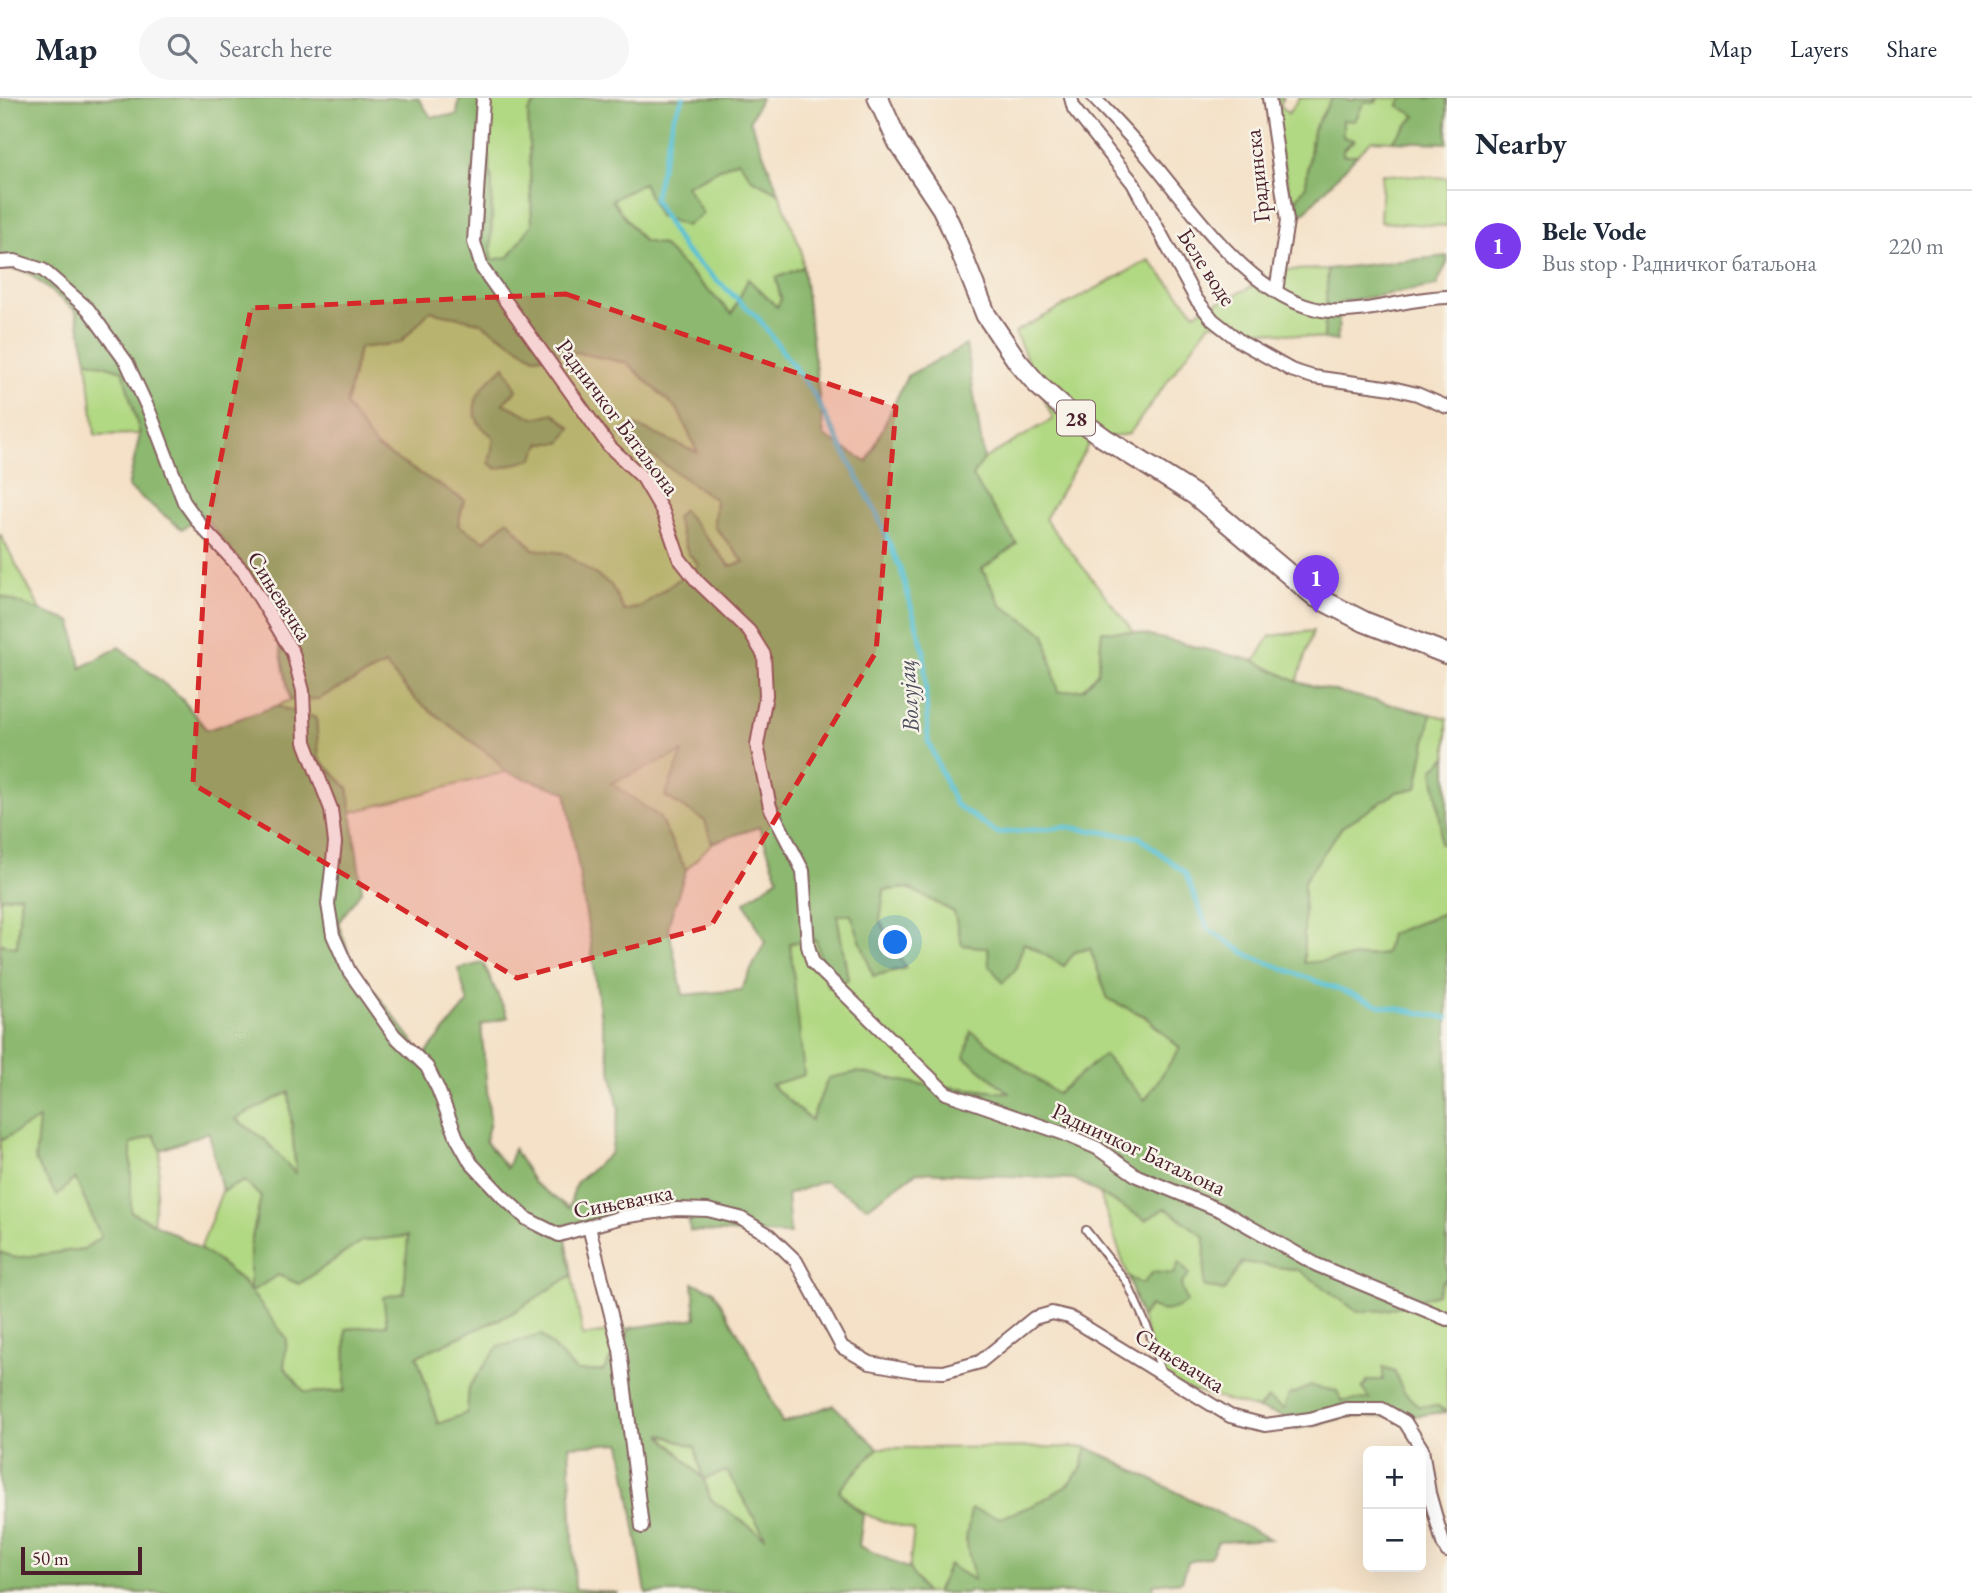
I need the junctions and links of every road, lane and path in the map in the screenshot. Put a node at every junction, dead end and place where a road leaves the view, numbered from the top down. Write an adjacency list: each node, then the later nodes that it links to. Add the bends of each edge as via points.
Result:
1 (483, 98): 13 (street, Радничког Батаљона, via 474,242 482,268 610,446 643,478 663,512 680,558 749,631 764,656 766,695 757,745 770,807 803,871 813,963 946,1094 1097,1148 1137,1176 1222,1211 1317,1265)
2 (878, 98): 10 (main road, 28, via 898,142 951,227 986,315 1038,385 1094,432 1195,495 1316,597 1365,622)
3 (1071, 98): 9 (street, Беле воде, via 1074,109 1133,183 1191,290 1213,320 1291,370 1418,394)
4 (1094, 98): 7 (street, Беле воде, via 1216,240)
5 (1269, 98): 7 (street, Градинска, via 1287,221)
6 (0, 262): 11 (street, Сињевачка, via 15,261 43,270 88,309 127,363 184,502 244,572 293,653 303,691 305,742 331,809 335,842 328,904 333,935 349,971 394,1035 426,1068 471,1163 527,1219 559,1235)
7 (1276, 291): 8 (street, Беле воде, via 1308,307 1330,311)
8 (1447, 297)
9 (1447, 407)
10 (1447, 653)
11 (589, 1227): 14 (street, Сињевачка, via 676,1209 708,1210 740,1219 769,1235 796,1261 842,1347 870,1363 944,1372 980,1362 1034,1318 1052,1313 1069,1317); 15 (street, via 620,1350)
12 (1086, 1230): 14 (lane, via 1127,1282 1149,1331)
13 (1447, 1320)
14 (1161, 1374): 16 (street, Сињевачка, via 1230,1416 1265,1425 1346,1409 1382,1409 1405,1422 1422,1449 1429,1493)
15 (642, 1527)
16 (1447, 1551)

